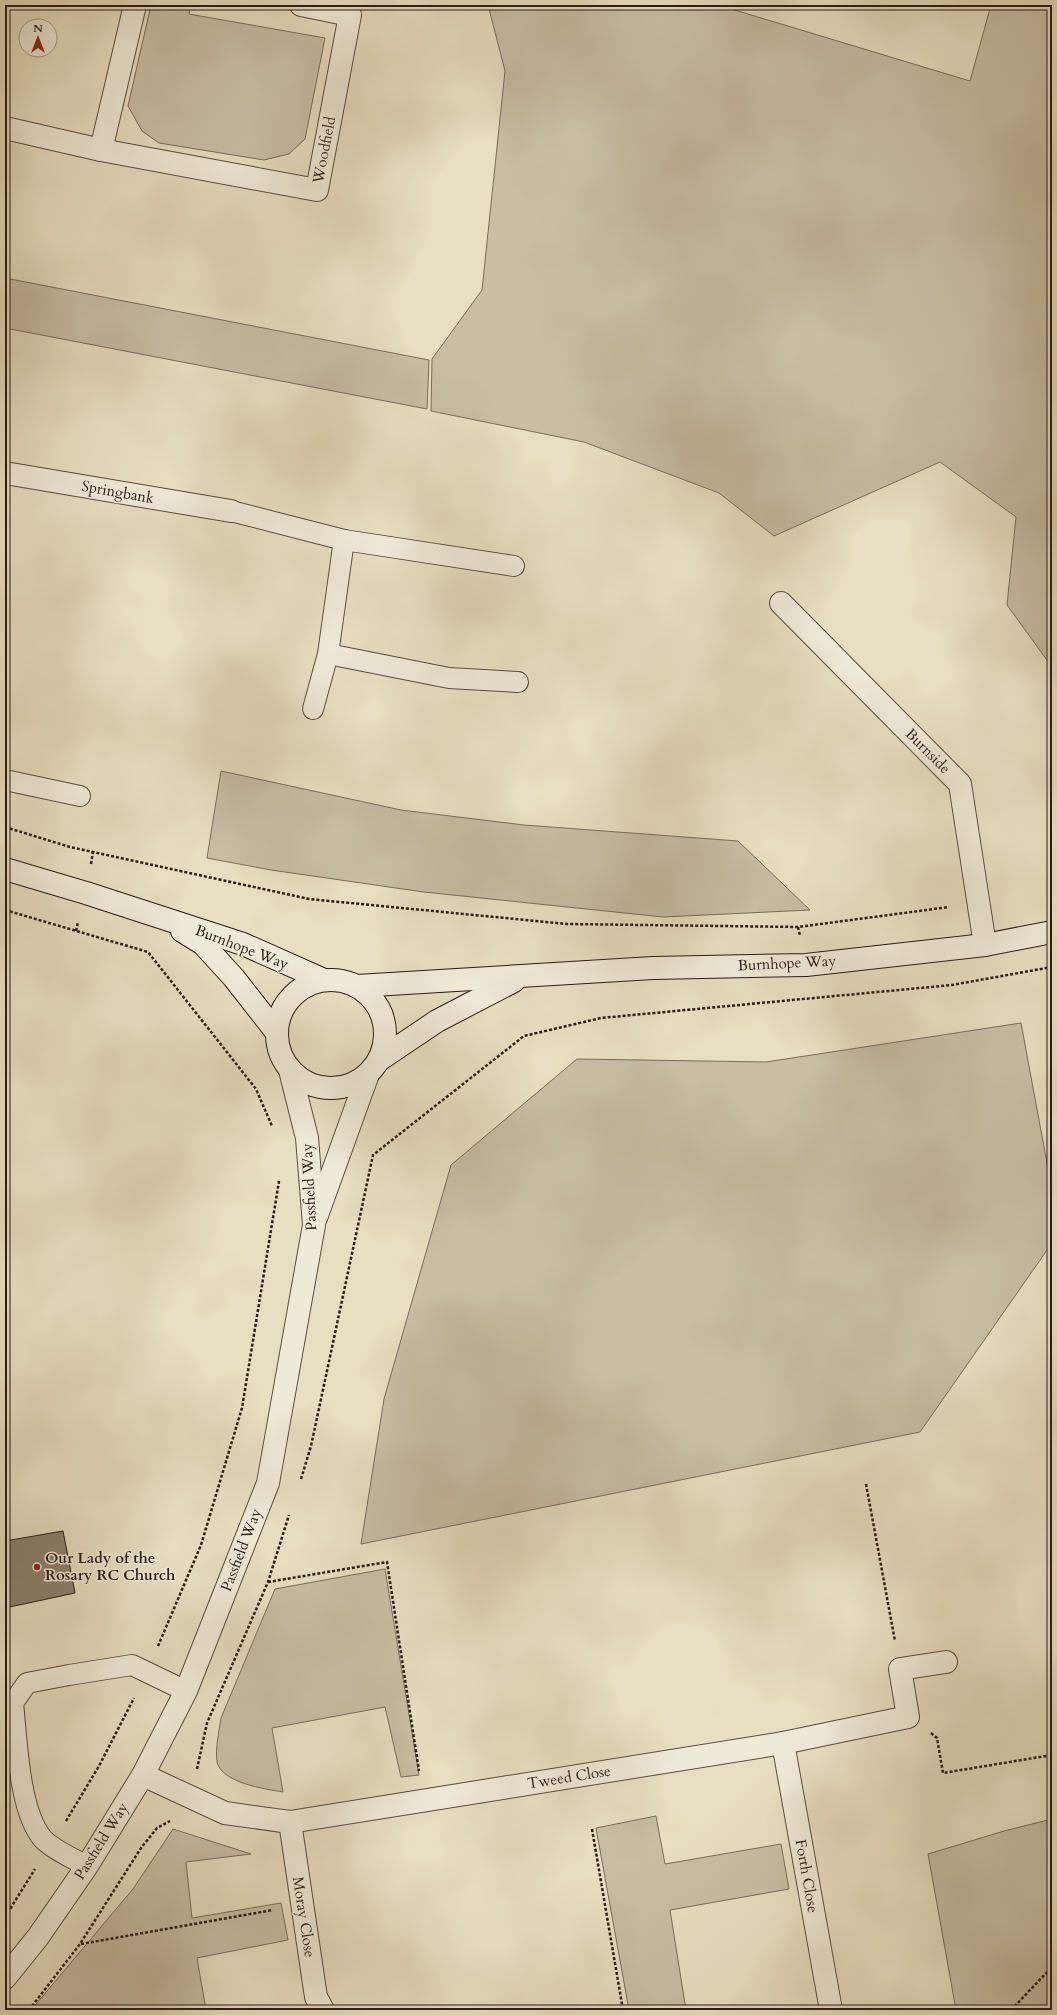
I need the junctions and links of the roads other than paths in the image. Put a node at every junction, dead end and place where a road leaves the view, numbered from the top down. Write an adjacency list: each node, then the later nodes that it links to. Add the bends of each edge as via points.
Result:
1 (135, 5): 4 (street)
2 (301, 5): 4 (street, Woodfield, via 350,15 317,190)
3 (5, 128): 4 (street, Woodfield)
4 (101, 150)
5 (5, 473): 6 (street, Springbank)
6 (232, 511): 7 (lane)
7 (344, 540): 8 (lane); 10 (lane)
8 (514, 566)
9 (781, 603): 18 (street, Burnside, via 960,784)
10 (328, 654): 11 (lane, via 449,678); 12 (lane)
11 (518, 682)
12 (313, 709)
13 (5, 780): 14 (lane)
14 (80, 796)
15 (5, 869): 16 (street, Burnhope Way)
16 (159, 917): 20 (street, Burnhope Way, via 243,944); 22 (street, Burnhope Way, via 203,944 234,978)
17 (1052, 932): 18 (street, Burnhope Way)
18 (985, 945): 19 (street, Burnhope Way, via 806,964 653,968)
19 (521, 977): 21 (street, Burnhope Way); 23 (street, Burnhope Way, via 437,1021)
20 (324, 980): 21 (street, via 341,981); 22 (street, via 302,988 285,1004)
21 (357, 986): 23 (street, via 371,997 380,1011 385,1027 385,1044)
22 (277, 1033): 24 (street, via 278,1050)
23 (374, 1067): 24 (street, via 354,1084 337,1088 320,1088 303,1081); 25 (street)
24 (290, 1070): 25 (street, Passfield Way, via 307,1138)
25 (314, 1225): 27 (street, Passfield Way, via 268,1483)
26 (946, 1662): 28 (street, Tweed Close, via 900,1669 908,1717)
27 (186, 1691): 29 (street, Passfield Way); 31 (lane, via 132,1665 27,1683 13,1704 26,1808 34,1828 44,1840)
28 (783, 1743): 30 (street, Tweed Close); 34 (street, Forth Close)
29 (143, 1774): 30 (street, Tweed Close, via 225,1813); 31 (street, Passfield Way)
30 (290, 1822): 33 (street, Moray Close, via 316,1997)
31 (87, 1866): 32 (street, Passfield Way, via 38,1937)
32 (5, 1978)
33 (323, 2010)
34 (831, 2010)

